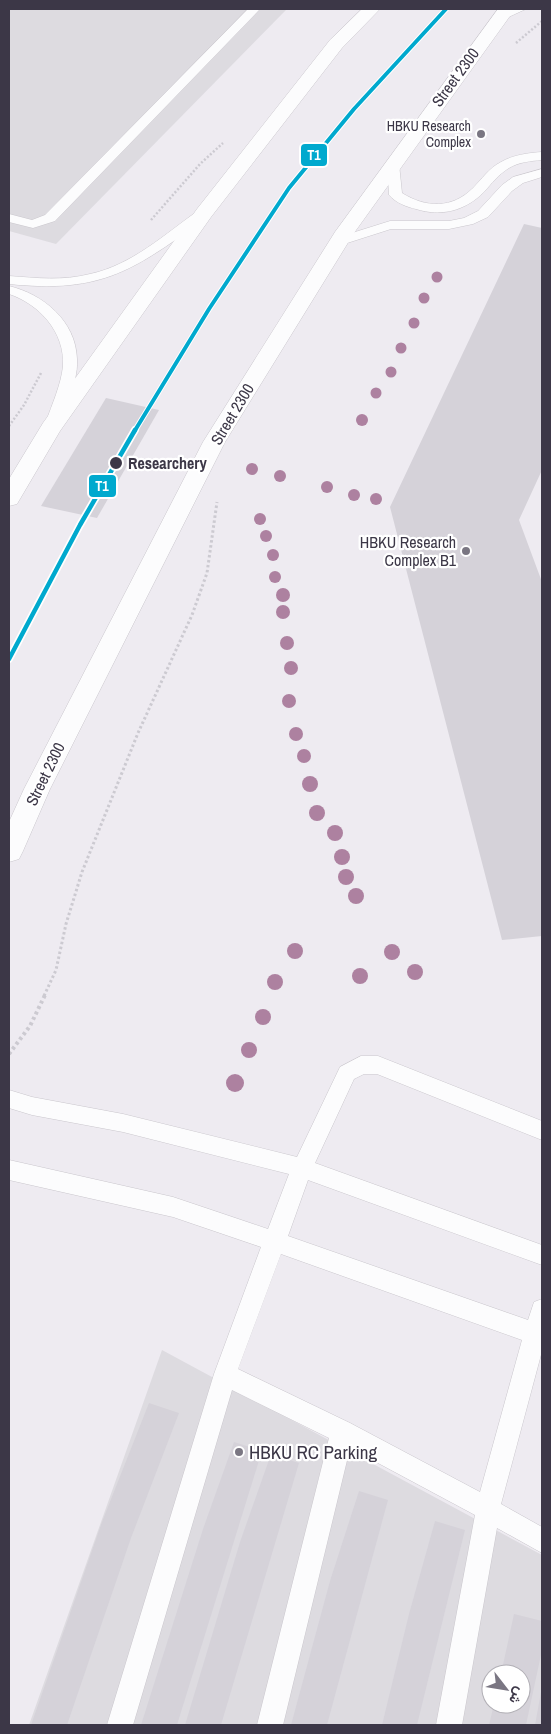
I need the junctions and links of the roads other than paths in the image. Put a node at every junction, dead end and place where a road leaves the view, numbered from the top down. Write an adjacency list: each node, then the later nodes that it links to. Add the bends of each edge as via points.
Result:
1 (254, 9): 9 (lane, via 50,218 33,224)
2 (372, 9): 8 (street, via 336,44)
3 (520, 9): 4 (lane)
4 (502, 14): 6 (street, Street 2300)
5 (542, 156): 6 (lane, via 506,164 471,198 454,207 437,209 405,202 396,195)
6 (392, 164): 10 (street, Street 2300)
7 (542, 173): 10 (lane, via 518,180 483,214 468,221 449,225 390,225)
8 (204, 213): 11 (lane, via 142,257 99,276 43,283); 13 (street)
9 (9, 218)
10 (340, 241): 15 (street, Street 2300, via 214,442 37,789)
11 (9, 280)
12 (9, 290): 13 (lane, via 37,301 66,341 70,358 68,376)
13 (52, 428): 14 (street)
14 (9, 498)
15 (9, 851)
16 (9, 1099): 18 (lane, via 132,1125)
17 (542, 1131): 18 (lane, via 378,1065 362,1065 347,1073)
18 (302, 1168): 20 (lane); 21 (lane)
19 (9, 1170): 20 (lane, via 173,1207)
20 (274, 1241): 23 (lane); 24 (lane)
21 (542, 1255)
22 (542, 1310): 23 (lane)
23 (539, 1336): 26 (lane)
24 (225, 1374): 25 (lane); 28 (lane)
25 (342, 1431): 26 (lane); 29 (lane)
26 (488, 1508): 27 (lane); 30 (lane)
27 (542, 1541)
28 (120, 1725)
29 (270, 1725)
30 (449, 1725)

